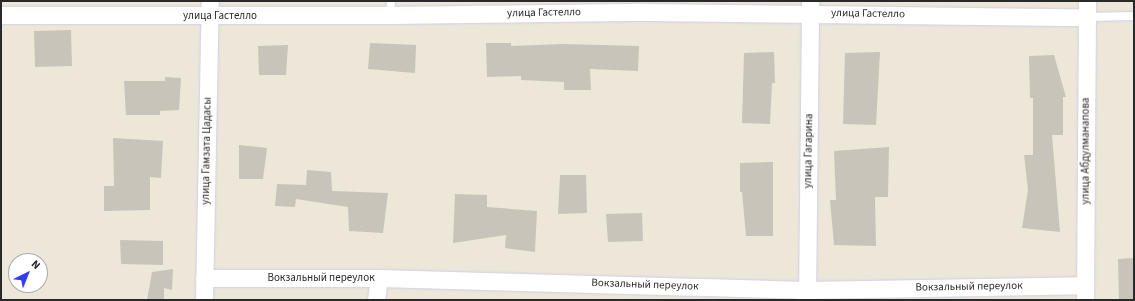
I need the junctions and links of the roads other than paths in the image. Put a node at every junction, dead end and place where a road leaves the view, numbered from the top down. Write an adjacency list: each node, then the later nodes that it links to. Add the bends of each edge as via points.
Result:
1 (648, 7): 2 (street, улица Гастелло); 4 (street, улица Гастелло)
2 (810, 7): 5 (street, улица Гастелло); 11 (street, улица Гагарина)
3 (210, 8): 4 (street, улица Гастелло); 6 (street, улица Гастелло); 8 (street, улица Гамзата Цадасы)
4 (391, 8)
5 (1087, 9): 7 (lane); 10 (street, улица Абдулманапова)
6 (1, 15)
7 (1134, 16)
8 (204, 278): 9 (street, Вокзальный переулок); 12 (street, улица Гамзата Цадасы)
9 (379, 278): 11 (street, Вокзальный переулок); 13 (street)
10 (1085, 292): 11 (street, Вокзальный переулок)
11 (807, 295)
12 (204, 300)
13 (376, 300)

